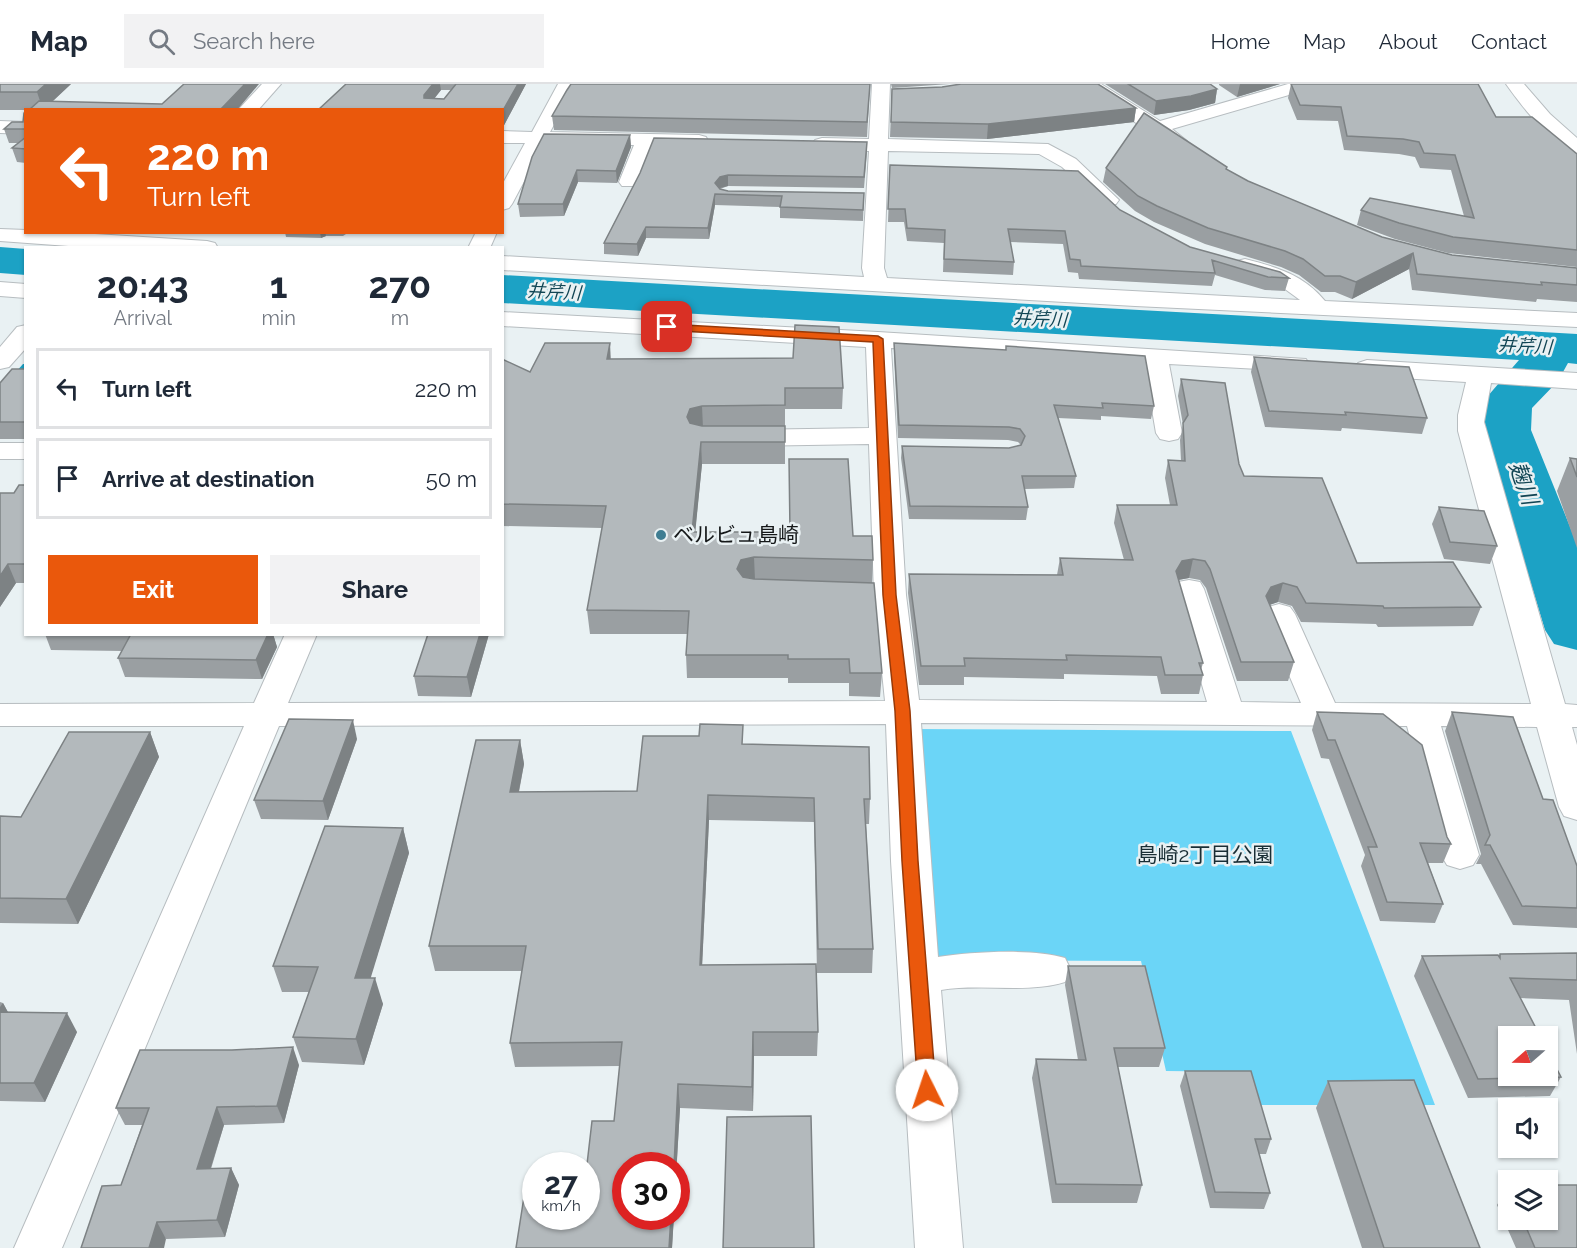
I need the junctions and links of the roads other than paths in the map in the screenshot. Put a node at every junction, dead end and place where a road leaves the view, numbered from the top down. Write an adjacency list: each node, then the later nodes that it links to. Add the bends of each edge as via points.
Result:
1 (272, 84): 10 (street)
2 (567, 84): 15 (street)
3 (1089, 84): 13 (street)
4 (1307, 84): 9 (street)
5 (1515, 84): 20 (street, via 1554,130)
6 (879, 87): 8 (street); 19 (street)
7 (1216, 94): 9 (street)
8 (902, 95)
9 (1236, 106): 13 (street)
10 (249, 108)
11 (0, 127): 12 (street)
12 (24, 128)
13 (1153, 132): 21 (street)
14 (504, 137): 15 (street)
15 (539, 138): 16 (street); 23 (street)
16 (645, 141): 17 (street); 22 (street)
17 (717, 142)
18 (798, 143): 19 (street)
19 (879, 145): 24 (street, via 1050,150); 30 (street, via 866,188)
20 (1577, 147)
21 (1196, 153)
22 (629, 182)
23 (504, 200)
24 (1126, 217)
25 (0, 235): 26 (street)
26 (116, 238): 27 (street)
27 (189, 246)
28 (1231, 262): 33 (street, via 1294,281)
29 (504, 263): 30 (street)
30 (877, 285): 33 (street)
31 (0, 289): 32 (street)
32 (24, 291)
33 (1318, 307): 35 (street)
34 (504, 319): 37 (street)
35 (1577, 320)
36 (24, 334): 39 (street)
37 (878, 339): 38 (street); 44 (street)
38 (1155, 356): 40 (street); 42 (street)
39 (0, 362)
40 (1479, 375): 41 (street); 56 (street, via 1469,415 1471,431)
41 (1565, 380)
42 (1169, 433)
43 (715, 438): 44 (street)
44 (890, 444): 50 (street, via 878,595)
45 (0, 451): 46 (street)
46 (24, 451)
47 (1189, 589): 51 (street)
48 (1279, 614): 53 (street)
49 (300, 636): 54 (street)
50 (903, 711): 51 (street); 54 (street); 60 (street)
51 (1227, 714): 53 (street)
52 (0, 715): 54 (street)
53 (1323, 715): 55 (street)
54 (267, 716): 61 (street)
55 (1421, 716): 56 (street); 58 (street)
56 (1567, 716): 57 (street)
57 (1577, 807)
58 (1460, 855)
59 (1050, 970): 60 (street, via 962,970)
60 (919, 977): 62 (street)
61 (38, 1248)
62 (939, 1248)

